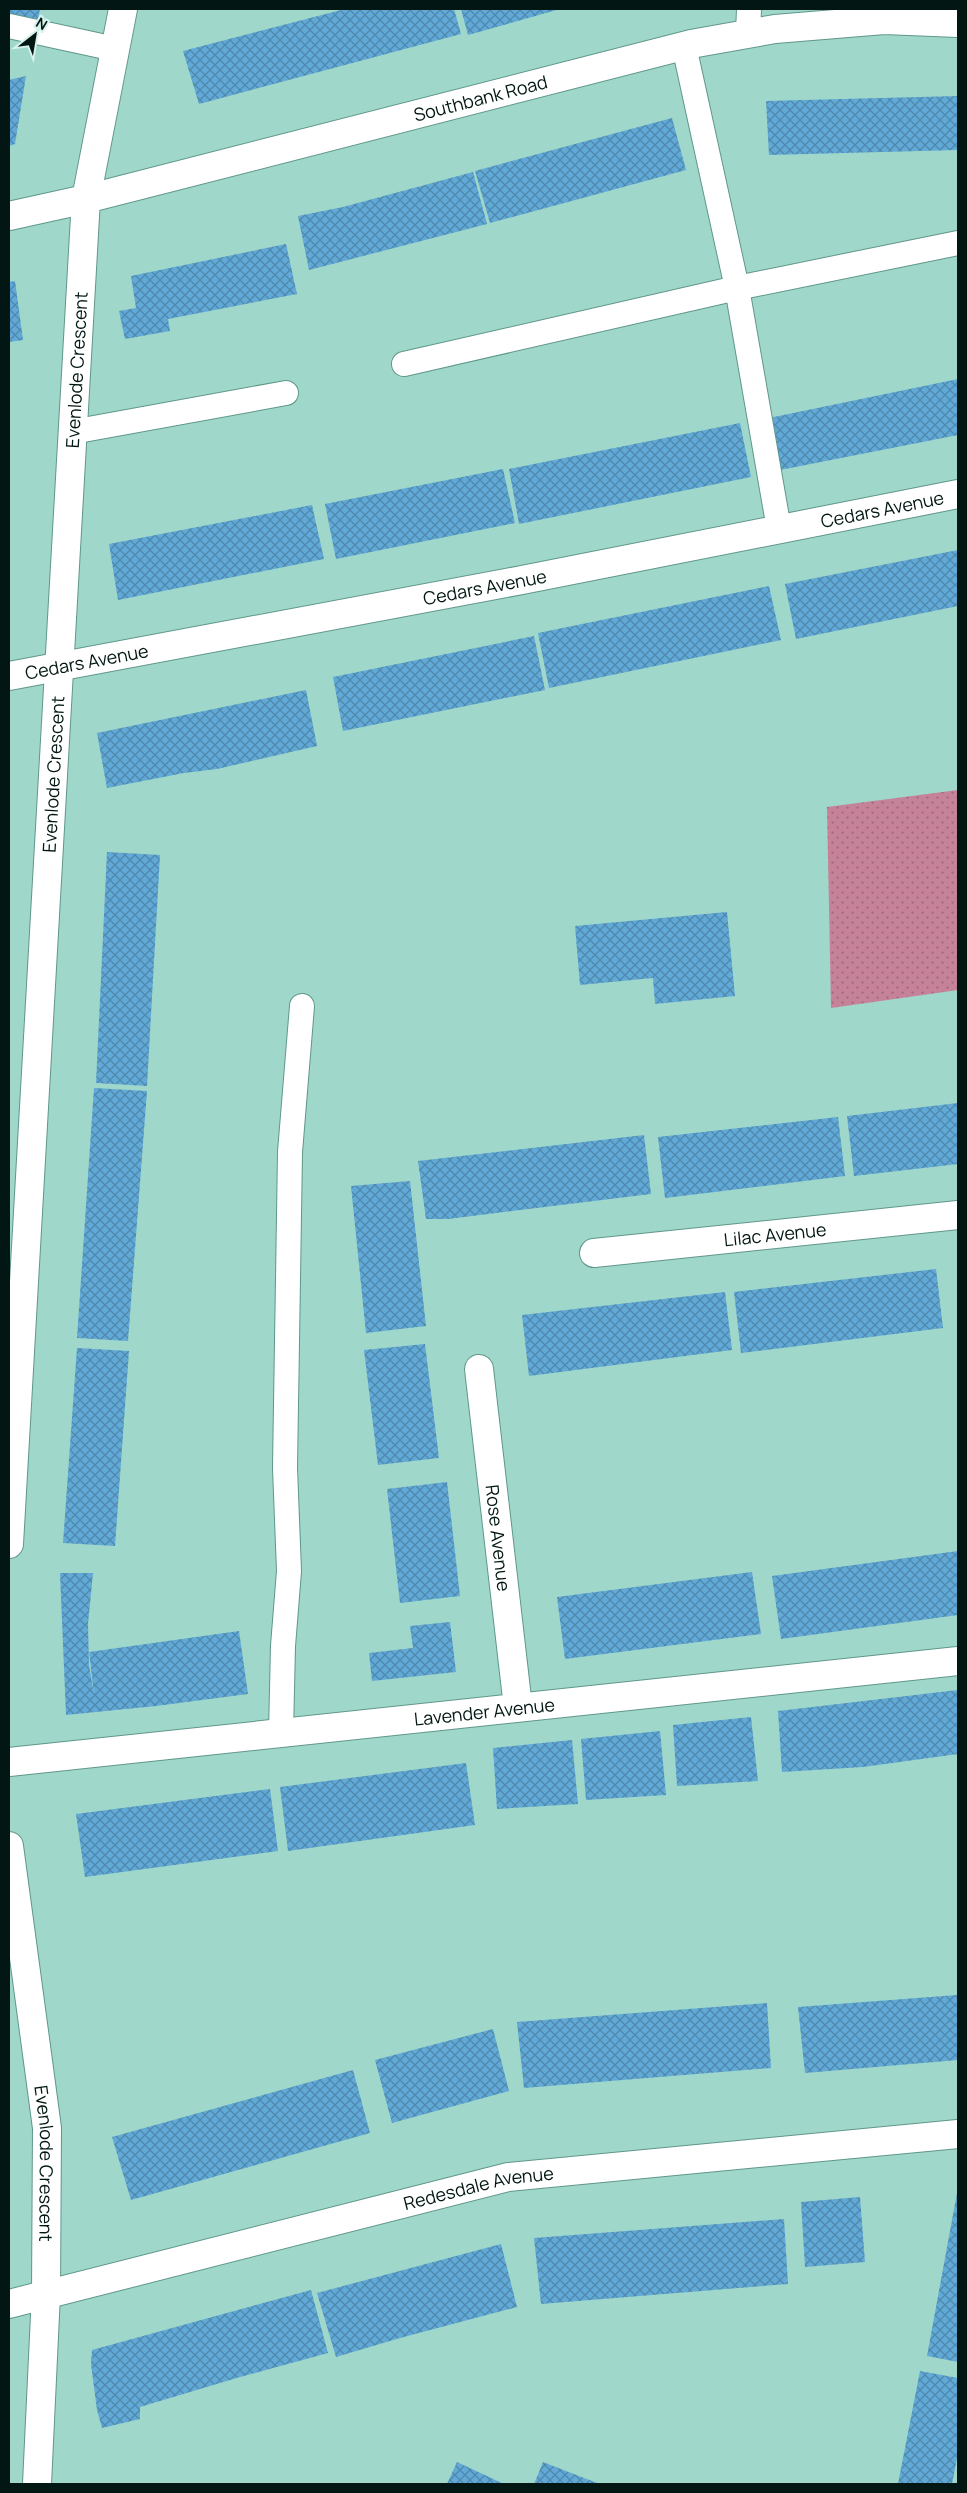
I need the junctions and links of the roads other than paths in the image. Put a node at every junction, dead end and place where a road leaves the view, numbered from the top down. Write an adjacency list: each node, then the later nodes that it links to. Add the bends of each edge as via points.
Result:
1 (123, 9): 6 (street, Evenlode Crescent)
2 (749, 21): 3 (street, Southbank Road, via 775,29 884,20); 5 (street, Southbank Road)
3 (958, 23)
4 (9, 26): 6 (lane)
5 (684, 46): 7 (street, Southbank Road); 10 (lane)
6 (115, 49): 7 (street, Evenlode Crescent)
7 (86, 199): 8 (street, Southbank Road); 13 (street, Evenlode Crescent)
8 (9, 216)
9 (958, 243): 10 (lane)
10 (737, 288): 11 (lane); 15 (lane)
11 (404, 364)
12 (286, 393): 13 (lane)
13 (72, 432): 16 (street, Evenlode Crescent)
14 (958, 494): 15 (street, Cedars Avenue)
15 (779, 529): 16 (street, Cedars Avenue)
16 (58, 666): 17 (street, Cedars Avenue); 22 (street, Evenlode Crescent)
17 (9, 676)
18 (302, 1006): 25 (lane, via 290,1152 285,1468 290,1570 283,1646)
19 (958, 1215): 20 (street, Lilac Avenue)
20 (594, 1253)
21 (479, 1369): 24 (street, Rose Avenue)
22 (9, 1544)
23 (958, 1660): 24 (street, Lavender Avenue)
24 (518, 1707): 25 (street, Lavender Avenue)
25 (281, 1732): 26 (street, Lavender Avenue)
26 (9, 1762)
27 (9, 1846): 29 (street, Evenlode Crescent, via 47,2128)
28 (958, 2134): 29 (street, Redesdale Avenue, via 508,2177)
29 (46, 2294): 30 (street, Redesdale Avenue); 31 (street, Evenlode Crescent)
30 (9, 2304)
31 (37, 2484)

